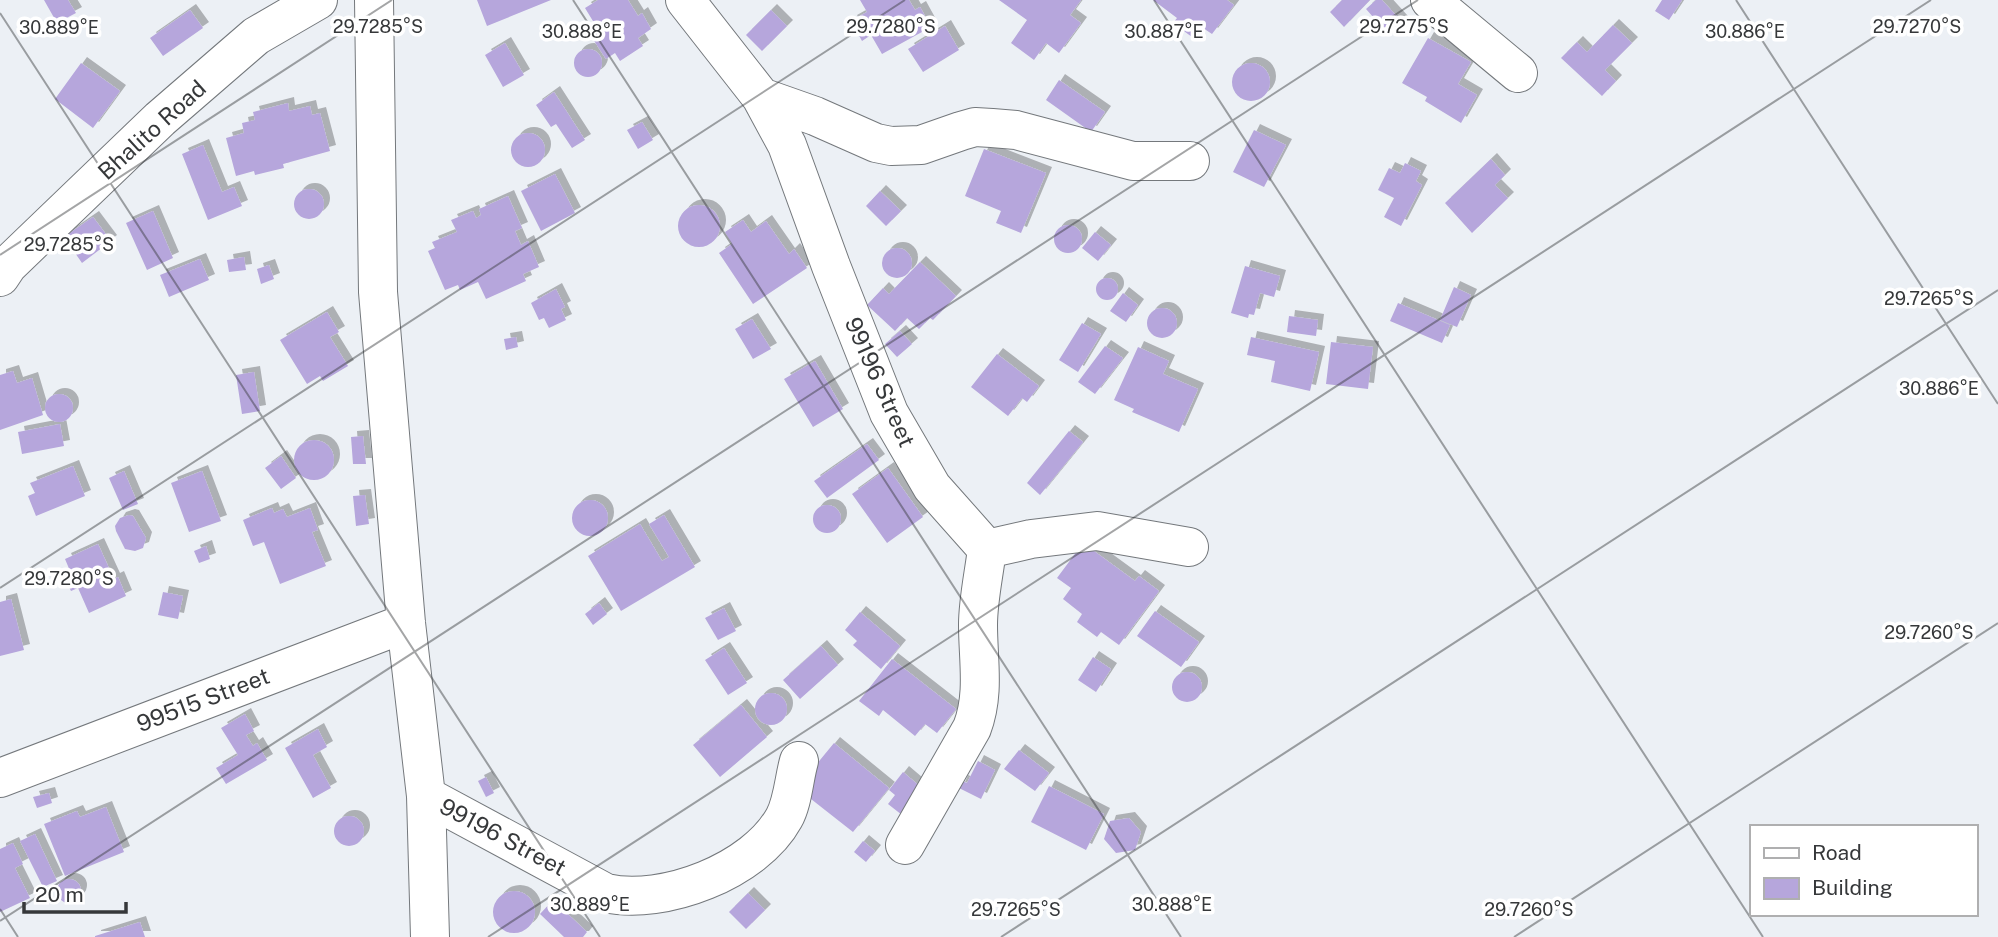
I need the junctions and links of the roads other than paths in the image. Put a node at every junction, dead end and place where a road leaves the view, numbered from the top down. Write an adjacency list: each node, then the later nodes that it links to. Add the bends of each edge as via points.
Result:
1 (318, 0): 8 (street, Bhalito Road, via 256,36 160,119)
2 (374, 0): 11 (street, via 377,292)
3 (685, 0): 6 (street, 99196 Street)
4 (1430, 0): 5 (street)
5 (1518, 73)
6 (761, 97): 7 (street, via 891,146 921,145 961,131 992,128 1016,130 1133,161); 10 (street, 99196 Street, via 787,145 889,413 932,487)
7 (1190, 161)
8 (0, 276)
9 (1189, 547): 10 (street, via 1097,531)
10 (987, 549): 15 (street, via 978,622 977,715)
11 (406, 623): 13 (street, 99515 Street); 14 (street)
12 (799, 761): 14 (street, 99196 Street, via 785,816 769,840 729,869 655,896 606,893)
13 (0, 778)
14 (426, 796): 16 (street)
15 (905, 845)
16 (430, 937)

